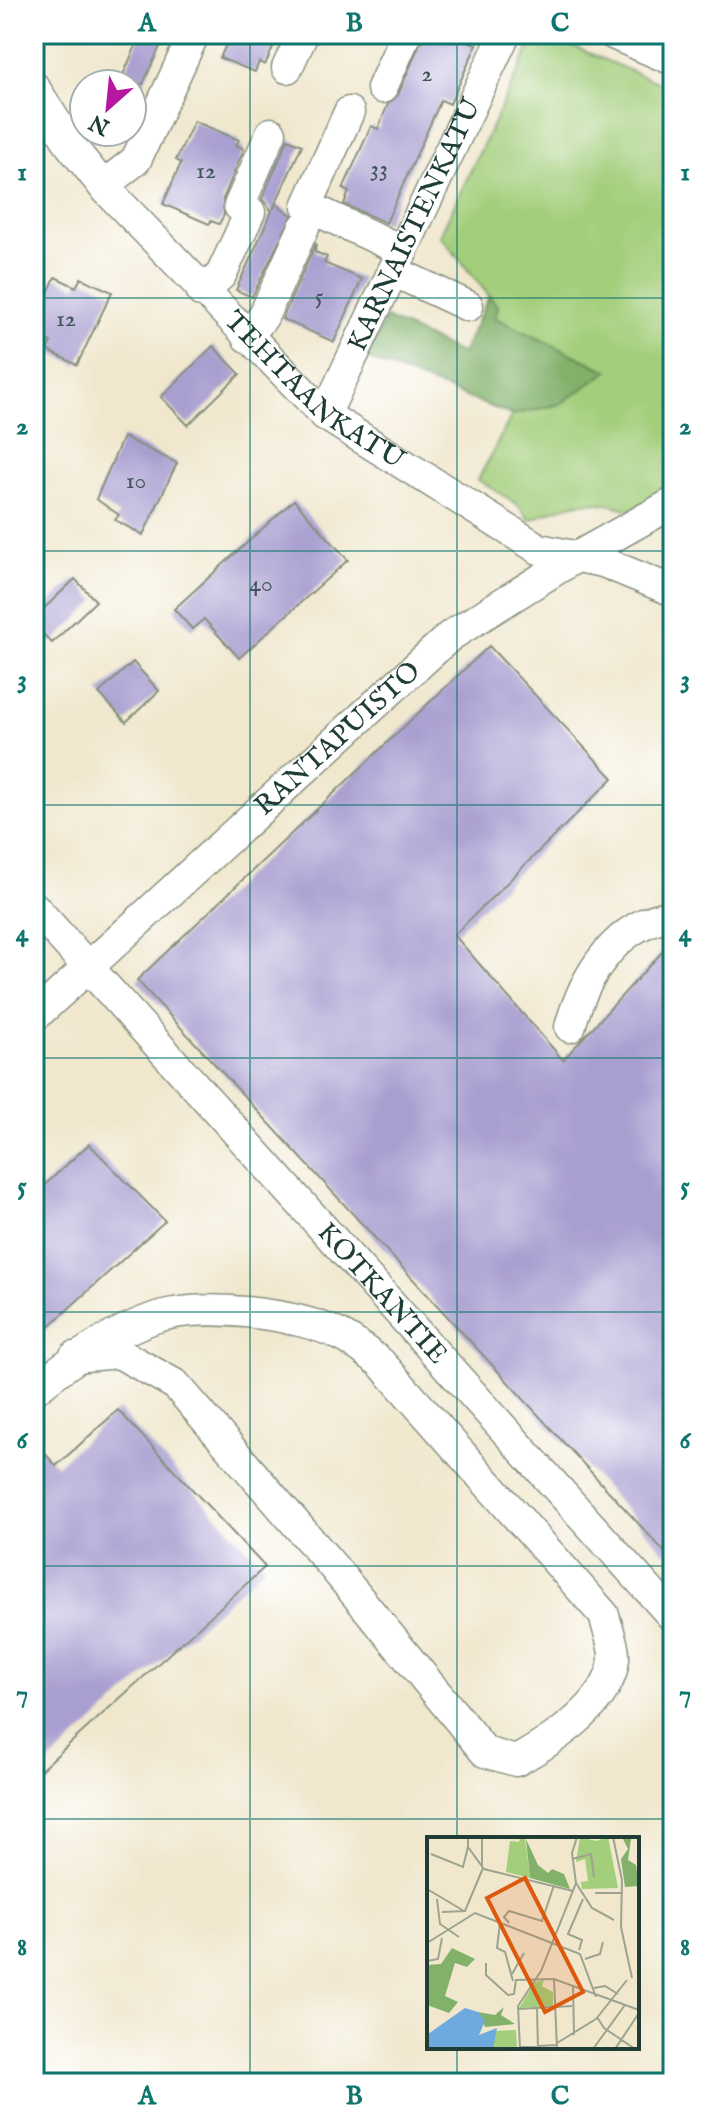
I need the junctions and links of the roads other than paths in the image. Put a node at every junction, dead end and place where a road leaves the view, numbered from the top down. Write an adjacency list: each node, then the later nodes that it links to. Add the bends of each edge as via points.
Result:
1 (194, 34): 12 (street, via 136,160)
2 (303, 34): 7 (street)
3 (406, 34): 9 (street)
4 (505, 34): 14 (street, KARNAISTENKATU)
5 (613, 34): 6 (street)
6 (673, 60)
7 (287, 68)
8 (34, 87): 12 (street, TEHTAANKATU)
9 (382, 88)
10 (349, 112): 14 (street, via 307,206)
11 (271, 133): 15 (street, via 239,206 250,212 221,275)
12 (103, 186): 15 (street, TEHTAANKATU)
13 (304, 227): 17 (street, via 263,317)
14 (398, 261): 16 (street); 18 (street, KARNAISTENKATU)
15 (202, 292): 17 (street, TEHTAANKATU)
16 (468, 306)
17 (247, 337): 18 (street, TEHTAANKATU)
18 (325, 415): 20 (street, TEHTAANKATU, via 519,538)
19 (673, 503): 20 (street, RANTAPUISTO)
20 (573, 559): 21 (street, TEHTAANKATU, via 630,570); 24 (street, RANTAPUISTO, via 450,636)
21 (673, 591)
22 (34, 907): 24 (street, KOTKANTIE)
23 (673, 915): 26 (street, via 650,918 601,957 580,993)
24 (90, 969): 25 (street, RANTAPUISTO); 29 (street, KOTKANTIE)
25 (34, 1017)
26 (570, 1027)
27 (74, 1357): 27 (street, via 119,1353 176,1385 485,1752 516,1761 545,1745 599,1697 614,1658 604,1615 380,1362 340,1335 284,1316 200,1312 155,1317); 28 (street)
28 (34, 1390)
29 (673, 1617)

